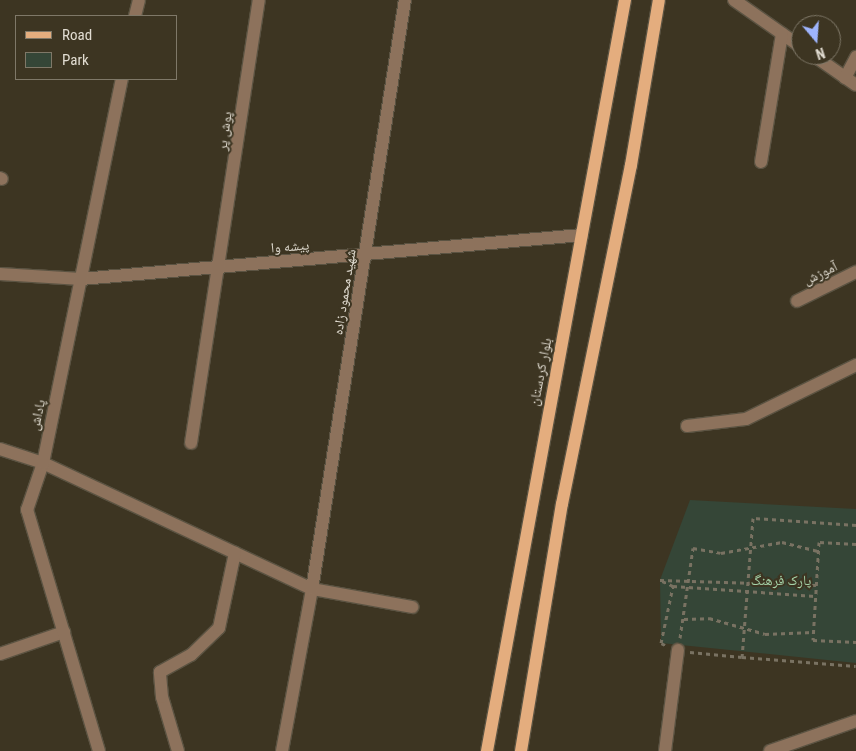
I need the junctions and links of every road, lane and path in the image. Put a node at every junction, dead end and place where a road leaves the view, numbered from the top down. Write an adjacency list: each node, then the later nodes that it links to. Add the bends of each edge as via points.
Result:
1 (139, 0): 7 (street)
2 (259, 0): 17 (street, پوش پر)
3 (405, 0): 16 (street, شهید محمود زاده)
4 (625, 0): 15 (main road, بلوار کردستان)
5 (659, 0): 55 (main road, via 631,165 562,504)
6 (734, 0): 8 (street)
7 (135, 15)
8 (782, 34): 9 (street); 14 (street)
9 (791, 40)
10 (856, 57): 13 (street)
11 (827, 65): 13 (street)
12 (122, 80): 20 (street, پاداش)
13 (851, 82)
14 (761, 162)
15 (582, 235): 16 (street, پیشه وا); 54 (main road, بلوار کردستان)
16 (366, 254): 17 (street, پیشه وا); 36 (street, شهید محمود زاده)
17 (219, 267): 20 (street, پیشه وا); 24 (street, پوش پر)
18 (856, 272): 21 (street, آموزش)
19 (0, 274): 20 (street, پیشه وا)
20 (81, 279): 26 (street, پاداش)
21 (797, 301)
22 (856, 365): 23 (street, via 746,419)
23 (687, 426)
24 (191, 443)
25 (0, 449): 26 (street)
26 (43, 463): 31 (street); 43 (street, پاداش, via 26,510)
27 (856, 525): 29 (path, via 753,518)
28 (856, 544): 30 (path, via 818,542)
29 (750, 548): 30 (path, via 782,542); 32 (path, via 721,553 693,548); 33 (path)
30 (818, 551): 34 (path)
31 (235, 553): 36 (street); 52 (street, via 219,628 198,649 160,672 162,697)
32 (686, 580): 33 (path); 35 (path, via 660,580); 37 (path)
33 (748, 581): 34 (path); 38 (path)
34 (816, 585): 39 (path)
35 (673, 586): 37 (path); 46 (path, via 661,642)
36 (312, 589): 40 (street); 53 (street, شهید محمود زاده)
37 (685, 589): 38 (path); 41 (path)
38 (747, 592): 39 (path); 42 (path)
39 (815, 596): 44 (path)
40 (412, 607)
41 (684, 619): 42 (path, via 709,618); 46 (path)
42 (744, 629): 44 (path, via 765,634); 48 (path)
43 (64, 632): 47 (street); 51 (street, پاداش)
44 (813, 632): 45 (path, via 813,640)
45 (856, 642)
46 (678, 650): 48 (path); 56 (street)
47 (0, 654)
48 (742, 657): 49 (path)
49 (856, 666)
50 (856, 721): 57 (street)
51 (100, 751)
52 (178, 751)
53 (282, 751)
54 (487, 751)
55 (521, 751)
56 (665, 751)
57 (770, 751)

